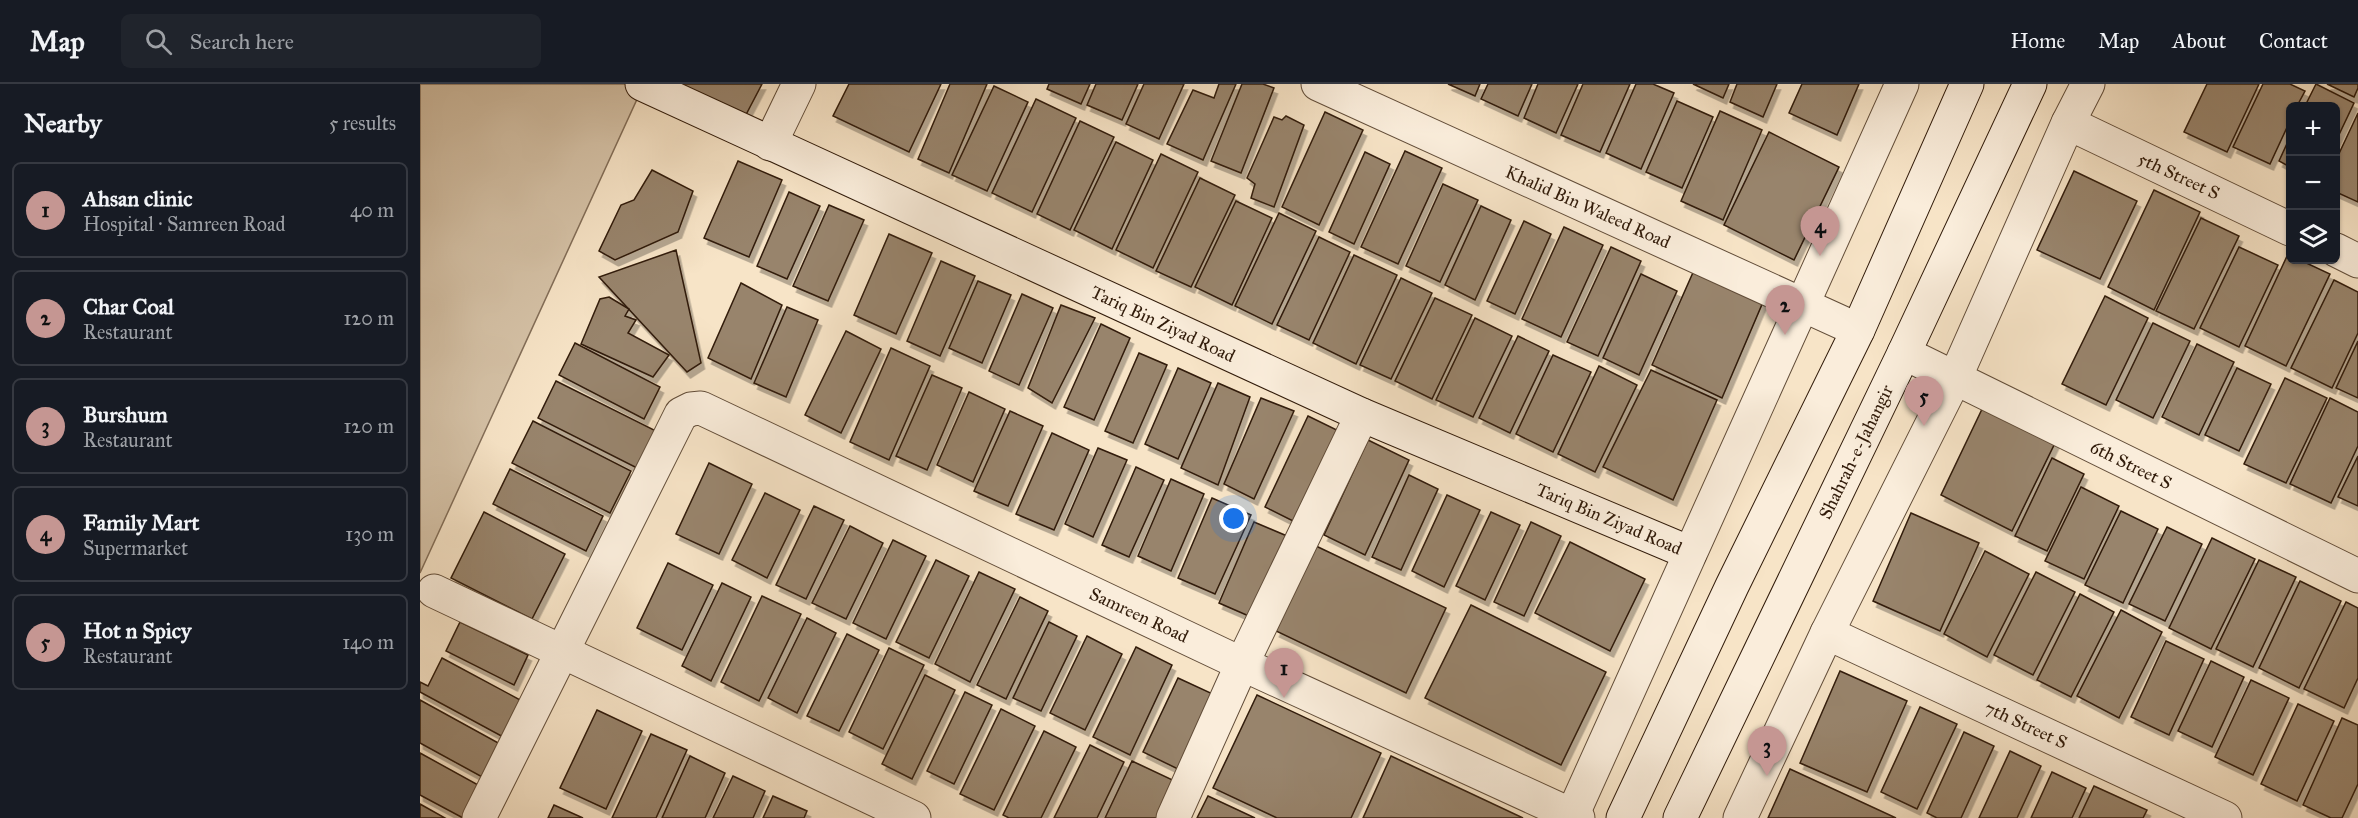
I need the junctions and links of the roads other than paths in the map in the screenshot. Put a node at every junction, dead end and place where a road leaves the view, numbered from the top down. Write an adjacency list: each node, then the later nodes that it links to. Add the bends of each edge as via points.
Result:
1 (642, 84): 9 (street, Tariq Bin Ziyad Road)
2 (799, 84): 9 (street)
3 (1317, 84): 13 (street, Khalid Bin Waleed Road)
4 (1902, 84): 13 (street)
5 (1967, 84): 14 (street)
6 (2030, 84): 15 (street, Shahrah-e-Jahangir)
7 (2088, 84): 8 (street)
8 (2068, 123): 10 (street, 5th Street S); 16 (street)
9 (770, 144): 17 (street, Tariq Bin Ziyad Road)
10 (2286, 227)
11 (2340, 252): 12 (street)
12 (2358, 261)
13 (1803, 305): 14 (street, Khalid Bin Waleed Road); 18 (street)
14 (1858, 330): 28 (street)
15 (1904, 353): 16 (street, 6th Street S); 29 (street, Shahrah-e-Jahangir)
16 (1955, 378): 19 (street, 6th Street S); 21 (street)
17 (1362, 415): 18 (street, Tariq Bin Ziyad Road); 23 (street)
18 (1690, 553): 24 (street)
19 (2358, 576)
20 (434, 591): 22 (street)
21 (1827, 633): 30 (street); 31 (street, 7th Street S)
22 (562, 650): 23 (street, Samreen Road, via 681,414 701,408); 25 (street); 26 (street)
23 (1242, 664): 24 (street, Samreen Road); 27 (street)
24 (1574, 817)
25 (479, 818)
26 (914, 818)
27 (1173, 818)
28 (1623, 818)
29 (1680, 818)
30 (1740, 818)
31 (2225, 818)

